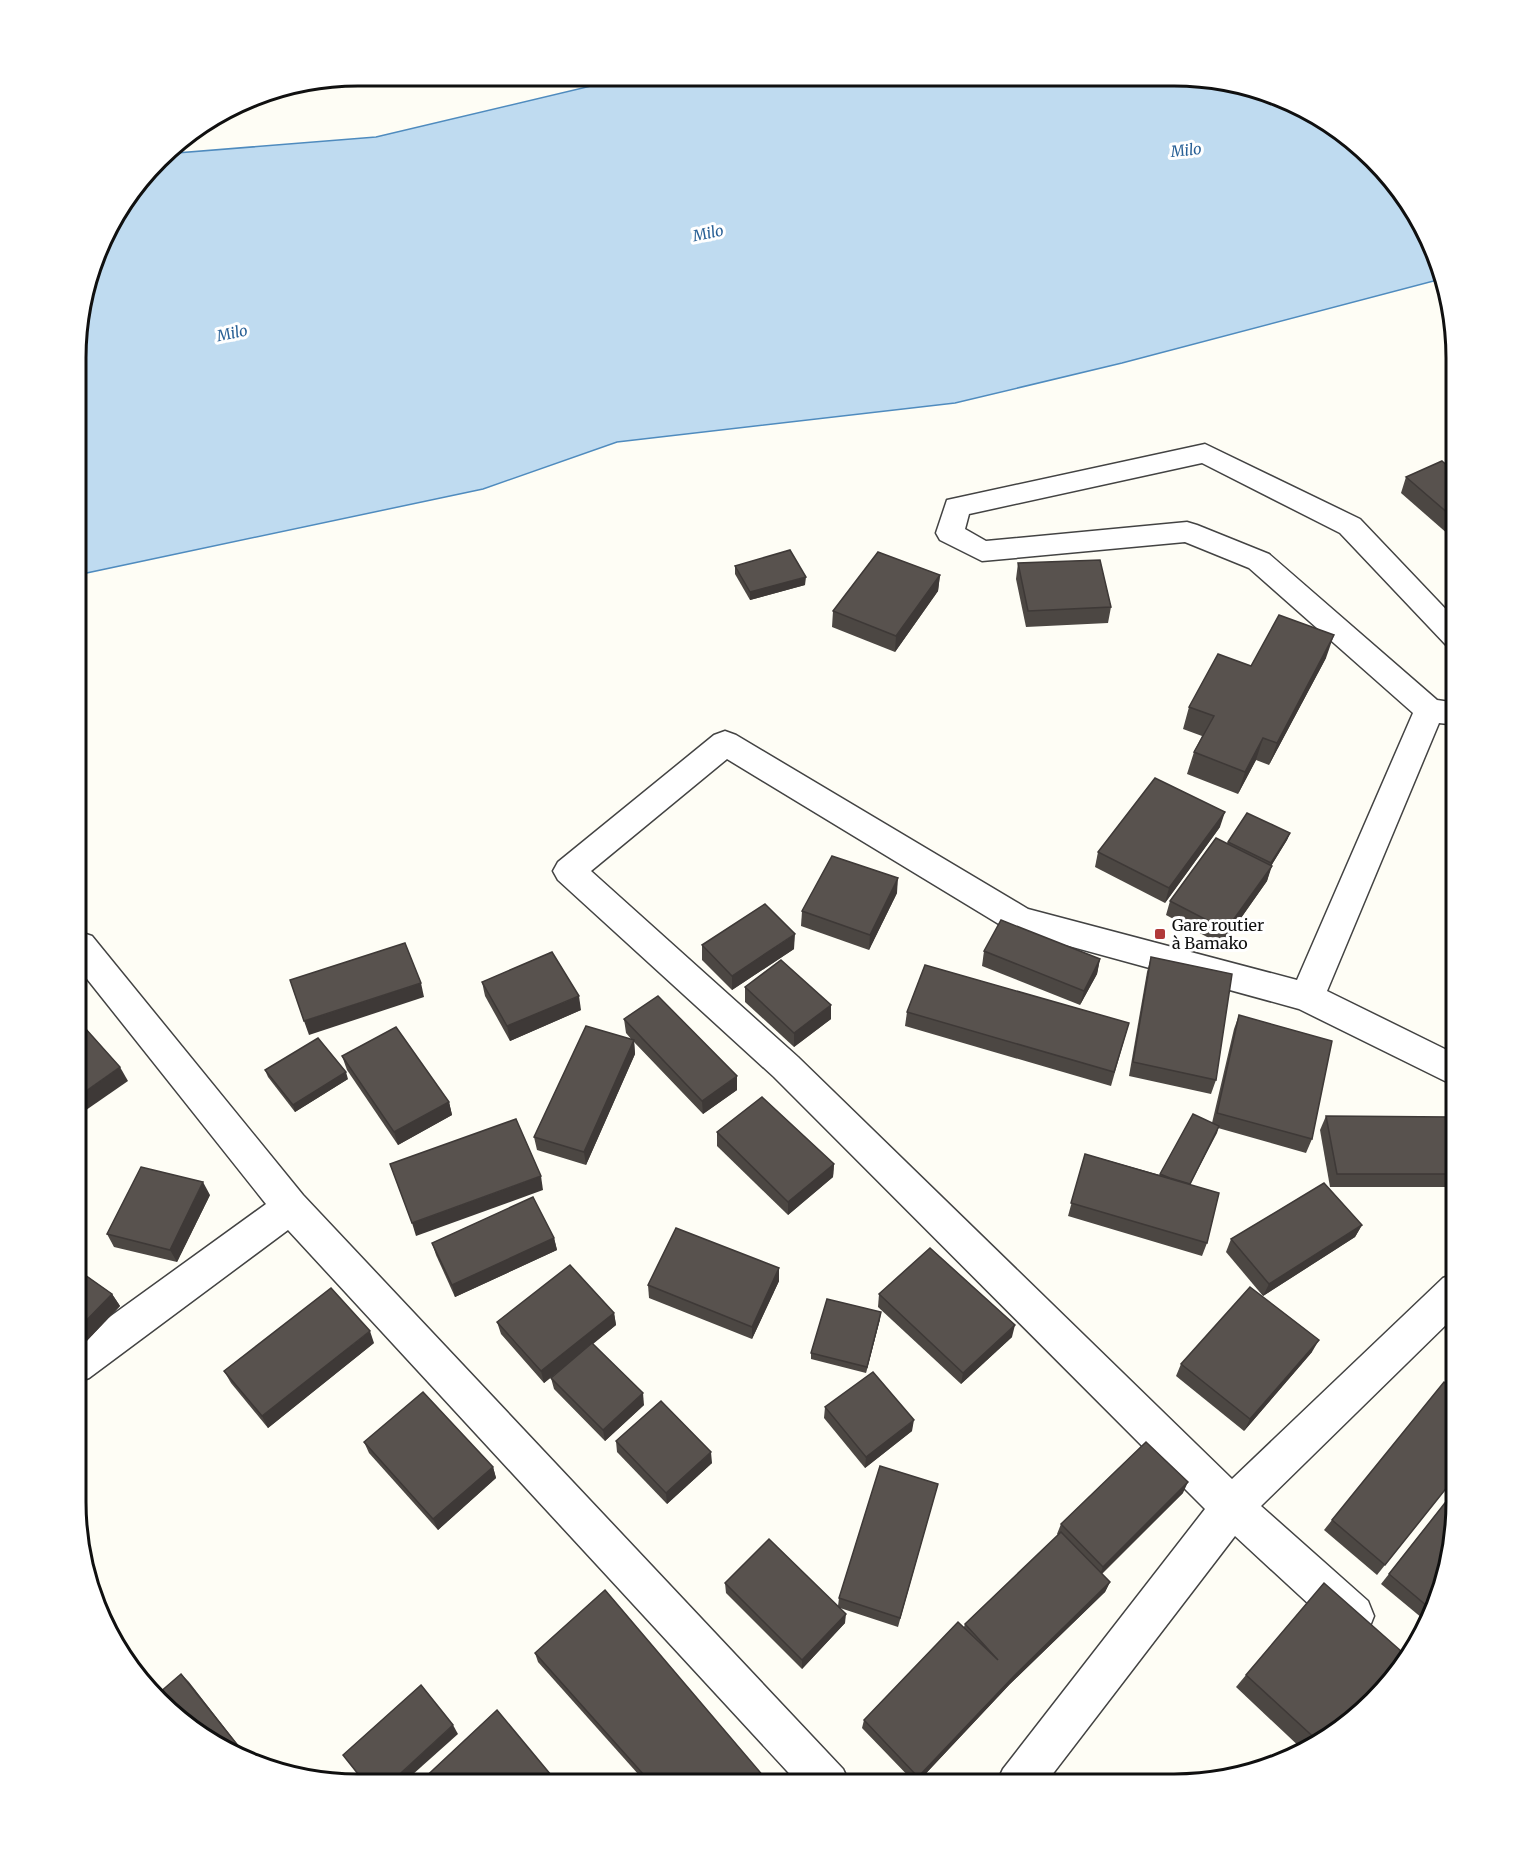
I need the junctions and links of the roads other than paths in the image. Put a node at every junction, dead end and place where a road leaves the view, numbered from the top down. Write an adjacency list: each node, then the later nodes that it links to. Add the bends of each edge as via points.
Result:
1 (1446, 627): 2 (street, via 1350,526 1205,453 957,507 950,533 982,550 1187,532 1259,561)
2 (1443, 712): 4 (street)
3 (85, 952): 6 (street)
4 (1306, 997): 5 (street); 9 (street, via 1020,920 725,743 569,871 786,1066)
5 (1446, 1067)
6 (290, 1207): 8 (street); 11 (street)
7 (1446, 1300): 9 (street)
8 (85, 1358)
9 (1232, 1507): 10 (street); 12 (street)
10 (1379, 1640)
11 (819, 1774)
12 (1026, 1774)

